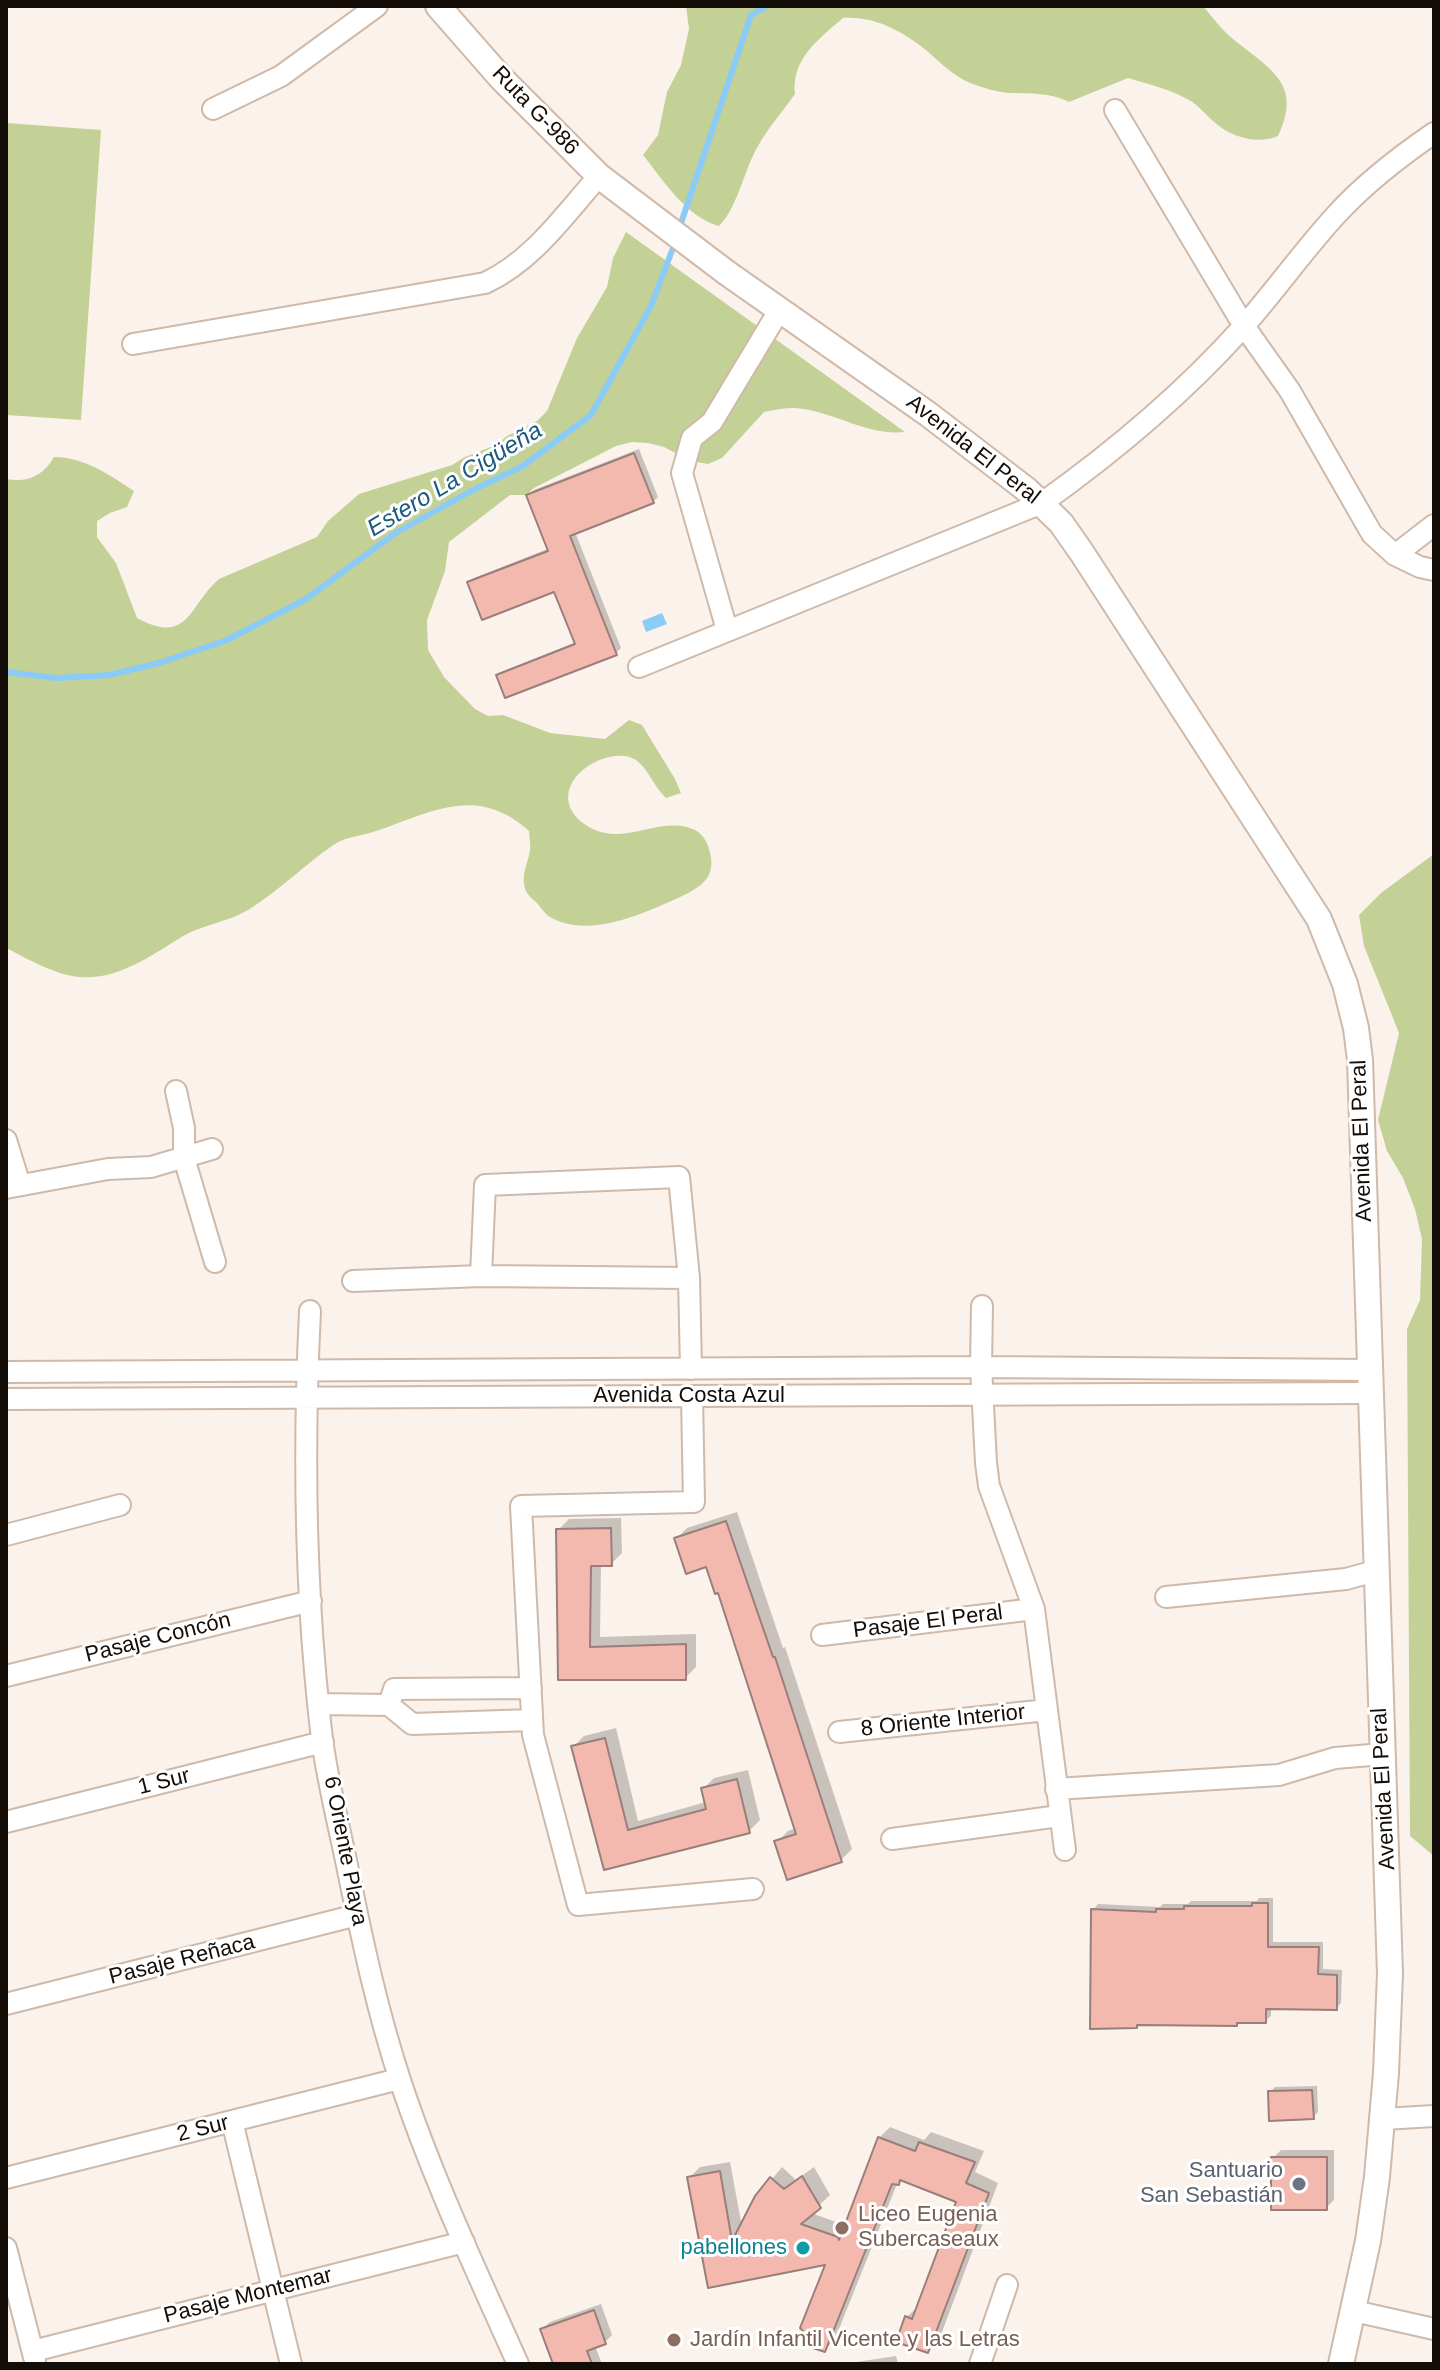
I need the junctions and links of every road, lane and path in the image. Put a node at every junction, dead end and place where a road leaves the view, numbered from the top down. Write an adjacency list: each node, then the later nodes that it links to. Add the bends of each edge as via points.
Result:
1 (377, 6): 3 (street, via 281,76)
2 (438, 6): 6 (main road, Ruta G-986)
3 (213, 109)
4 (1115, 110): 9 (street)
5 (1434, 133): 9 (street, via 1339,212)
6 (599, 176): 7 (main road, Ruta G-986); 10 (street, via 526,258 485,283)
7 (640, 208): 8 (main road, Avenida El Peral)
8 (780, 309): 11 (main road, Avenida El Peral); 15 (street, via 712,422 692,438 682,473)
9 (1244, 326): 11 (street, via 1128,438); 13 (street, via 1290,391 1363,521)
10 (133, 344)
11 (1042, 503): 15 (street); 32 (main road, Avenida El Peral, via 1077,545 1307,899 1338,962 1360,1060)
12 (1434, 525): 13 (street)
13 (1395, 555): 14 (street)
14 (1434, 570)
15 (727, 630): 16 (street)
16 (639, 667)
17 (176, 1091): 20 (street)
18 (6, 1140): 21 (street)
19 (212, 1149): 20 (street)
20 (184, 1158): 21 (street); 22 (street)
21 (13, 1186)
22 (215, 1262)
23 (481, 1276): 24 (street); 24 (street, via 485,1185 679,1177); 25 (street)
24 (689, 1278): 29 (street)
25 (353, 1281)
26 (982, 1306): 28 (street)
27 (310, 1311): 31 (street, 6 Oriente Playa)
28 (981, 1367): 29 (street, Avenida Costa Azul); 32 (street, Avenida Costa Azul); 34 (street)
29 (691, 1369): 31 (street, Avenida Costa Azul)
30 (6, 1372): 31 (street, Avenida Costa Azul)
31 (307, 1372): 35 (street, 6 Oriente Playa)
32 (1371, 1381): 34 (street, Avenida Costa Azul); 39 (main road, Avenida El Peral)
33 (692, 1396): 34 (street, Avenida Costa Azul); 35 (street, Avenida Costa Azul); 45 (street, via 694,1502 521,1506)
34 (983, 1396): 42 (street, via 989,1486)
35 (307, 1397): 36 (street, Avenida Costa Azul); 41 (street, 6 Oriente Playa)
36 (6, 1399)
37 (120, 1505): 38 (street)
38 (6, 1535)
39 (1375, 1571): 40 (street, via 1346,1579); 52 (main road, Avenida El Peral)
40 (1166, 1597)
41 (311, 1601): 44 (street, Pasaje Concón); 46 (street, 6 Oriente Playa)
42 (1034, 1609): 43 (street, Pasaje El Peral); 48 (street)
43 (822, 1635)
44 (6, 1676)
45 (531, 1688): 47 (street, via 394,1689); 49 (street)
46 (319, 1704): 47 (street); 51 (street, 6 Oriente Playa)
47 (389, 1705): 49 (street, via 412,1724)
48 (1047, 1710): 50 (street, 8 Oriente Interior); 53 (street)
49 (532, 1720): 58 (street, via 578,1905)
50 (839, 1732)
51 (323, 1742): 55 (street, 1 Sur); 59 (street, 6 Oriente Playa)
52 (1383, 1754): 53 (street, via 1335,1758 1279,1775); 63 (main road, Avenida El Peral, via 1390,1974)
53 (1056, 1789): 54 (street)
54 (1059, 1816): 56 (street); 57 (street)
55 (6, 1822)
56 (892, 1839)
57 (1065, 1850)
58 (753, 1889)
59 (357, 1915): 60 (street, Pasaje Reñaca); 61 (street, 6 Oriente Playa)
60 (6, 2004)
61 (399, 2079): 64 (street, 2 Sur); 66 (street, 6 Oriente Playa)
62 (1434, 2116): 63 (street)
63 (1383, 2119): 70 (main road, Avenida El Peral)
64 (232, 2121): 65 (street, 2 Sur); 69 (street)
65 (6, 2178)
66 (464, 2242): 69 (street, Pasaje Montemar); 74 (street, 6 Oriente Playa)
67 (6, 2248): 72 (street)
68 (1007, 2285): 75 (street)
69 (273, 2290): 72 (street, Pasaje Montemar); 73 (street)
70 (1354, 2311): 71 (street); 76 (main road, Avenida El Peral)
71 (1434, 2329)
72 (34, 2357)
73 (291, 2364)
74 (518, 2364)
75 (980, 2364)
76 (1341, 2364)

